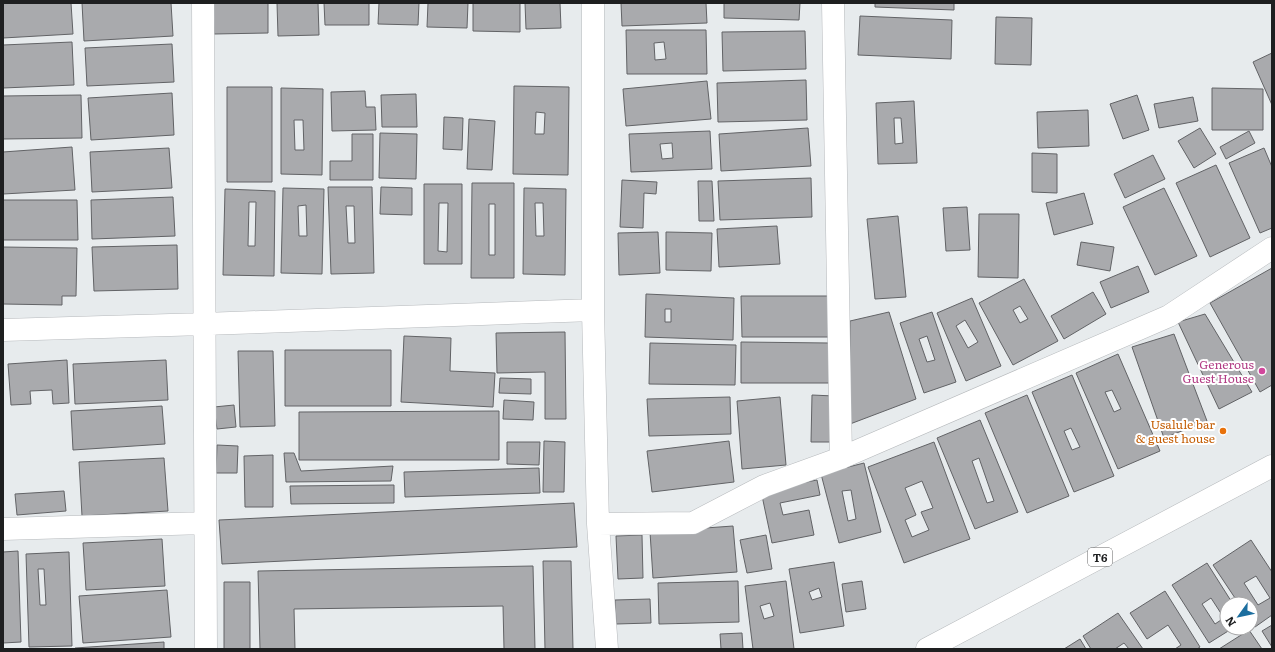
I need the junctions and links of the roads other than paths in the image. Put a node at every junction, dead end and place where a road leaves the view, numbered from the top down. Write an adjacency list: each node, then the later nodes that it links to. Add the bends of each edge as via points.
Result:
1 (203, 3): 6 (main road)
2 (593, 3): 5 (main road)
3 (833, 3): 8 (main road)
4 (1272, 248): 8 (main road, via 1170,316)
5 (593, 310): 6 (main road); 11 (main road)
6 (204, 324): 7 (main road); 10 (main road)
7 (3, 330)
8 (840, 458): 11 (main road, via 764,486 693,523)
9 (1272, 466): 15 (main road, T6)
10 (205, 523): 12 (main road); 13 (main road)
11 (598, 524): 14 (main road)
12 (3, 529)
13 (206, 649)
14 (607, 649)
15 (927, 649)

